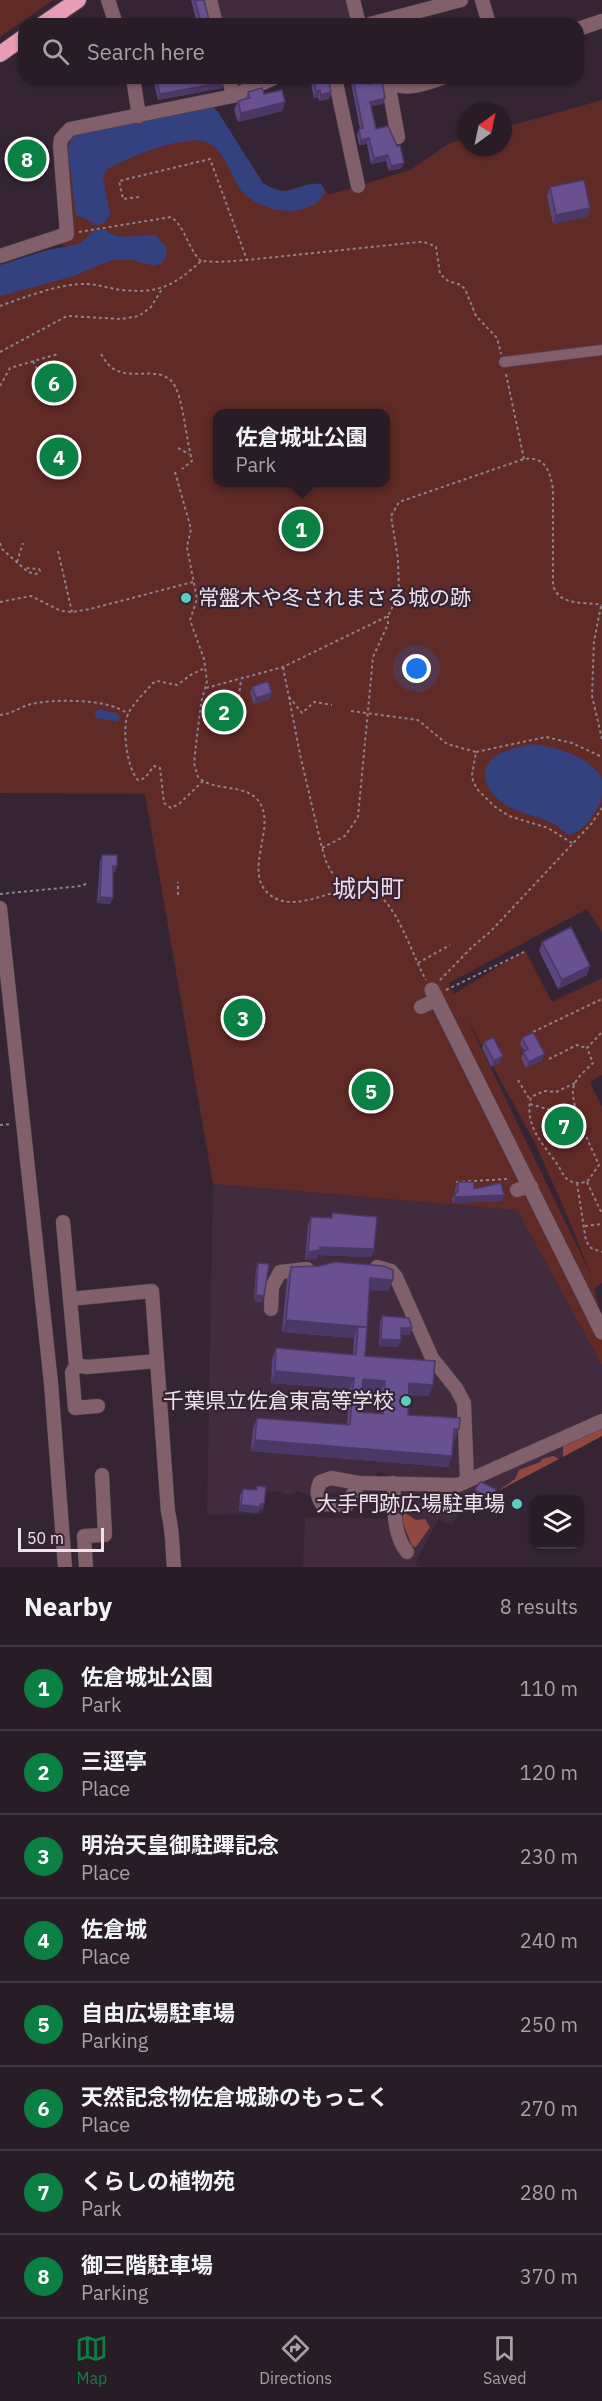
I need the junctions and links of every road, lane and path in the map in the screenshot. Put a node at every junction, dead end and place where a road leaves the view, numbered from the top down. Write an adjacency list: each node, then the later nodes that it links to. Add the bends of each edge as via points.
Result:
1 (78, 0): 8 (highway)
2 (108, 0): 9 (street)
3 (210, 0): 10 (street)
4 (353, 0): 11 (street)
5 (461, 0): 7 (street)
6 (482, 0): 13 (street)
7 (420, 5): 12 (street)
8 (52, 18)
9 (114, 18)
10 (214, 18)
11 (358, 18)
12 (386, 18)
13 (487, 18)
14 (602, 21): 15 (street)
15 (584, 27)
16 (18, 42): 17 (highway)
17 (0, 54)
18 (134, 84): 26 (street)
19 (230, 84): 25 (street)
20 (260, 84): 25 (street)
21 (336, 84): 28 (street)
22 (387, 84): 27 (street)
23 (396, 84): 24 (street)
24 (424, 84)
25 (233, 96): 26 (street)
26 (139, 116): 30 (street, via 70,129 61,139)
27 (398, 137)
28 (358, 186)
29 (139, 197): 32 (path, via 123,199 119,181 210,159)
30 (68, 234): 31 (street); 33 (path, via 171,217)
31 (0, 256)
32 (247, 260): 33 (path); 41 (path, via 408,242 432,244 438,251 440,274 465,289 476,316 496,338)
33 (201, 261): 34 (path, via 182,279)
34 (162, 289): 35 (path, via 123,290 83,284); 37 (path, via 151,307 139,316 67,316)
35 (0, 306)
36 (602, 350): 41 (street)
37 (0, 352)
38 (58, 354): 40 (path)
39 (101, 354): 45 (path, via 109,366 121,373 154,373 175,387)
40 (33, 362): 42 (path, via 10,368); 43 (path)
41 (504, 362): 46 (path)
42 (0, 386)
43 (47, 390)
44 (178, 448): 45 (path)
45 (191, 454): 47 (path, via 192,460)
46 (524, 459): 56 (path, via 538,459 551,475 553,585 557,595 566,601); 58 (path, via 399,502 391,516 399,593)
47 (182, 469)
48 (175, 472): 54 (path, via 191,529 187,547)
49 (0, 543): 52 (path)
50 (23, 543): 52 (path)
51 (58, 551): 57 (path)
52 (17, 562): 53 (path)
53 (25, 568)
54 (193, 582): 57 (path); 59 (path, via 196,602 190,620)
55 (0, 602): 57 (path, via 31,596 61,611)
56 (602, 605): 70 (path, via 594,642 592,696)
57 (72, 612)
58 (388, 616): 60 (path); 69 (path, via 373,657)
59 (205, 668): 62 (path); 67 (path, via 177,685 153,683)
60 (283, 668): 61 (path); 63 (path)
61 (241, 679): 62 (path); 64 (path)
62 (206, 688): 73 (path, via 194,764)
63 (288, 696): 65 (path, via 302,713 314,702); 76 (path)
64 (239, 697)
65 (332, 705)
66 (351, 711): 69 (path)
67 (128, 714): 68 (path, via 114,705 76,702 33,704); 73 (path, via 127,755 135,778 142,780 158,766 164,803 171,808)
68 (0, 715)
69 (369, 715): 71 (path, via 418,720 447,744); 76 (path, via 358,817 345,836)
70 (602, 739)
71 (476, 752): 72 (path, via 546,736); 75 (path, via 473,781 494,806 509,816 548,828)
72 (602, 757)
73 (203, 782): 79 (path, via 244,792 259,801 264,827 260,877 268,893 279,901 291,902)
74 (602, 808): 75 (path)
75 (573, 844): 86 (path, via 449,970)
76 (322, 848): 79 (path)
77 (178, 882): 81 (path)
78 (88, 883): 80 (path)
79 (343, 891): 85 (path, via 361,889 379,895 393,913)
80 (0, 894)
81 (178, 895)
82 (0, 908): 123 (street, via 51,1383)
83 (450, 945): 85 (path)
84 (524, 952): 86 (path)
85 (417, 964): 86 (path)
86 (434, 995): 88 (street); 102 (street)
87 (602, 999): 89 (path)
88 (421, 1007)
89 (533, 1032)
90 (602, 1032): 91 (path)
91 (587, 1048): 92 (path, via 577,1045); 94 (path, via 593,1063)
92 (549, 1059)
93 (518, 1080): 95 (path)
94 (575, 1083): 95 (path, via 556,1092 544,1091); 96 (path)
95 (530, 1102): 97 (path); 101 (path, via 535,1134 563,1174)
96 (575, 1105): 97 (path); 98 (path)
97 (567, 1113): 98 (path)
98 (583, 1125): 100 (path, via 598,1165)
99 (456, 1182): 102 (path, via 507,1179)
100 (586, 1182): 101 (path); 103 (path)
101 (577, 1184): 106 (path)
102 (519, 1188): 112 (street)
103 (602, 1214)
104 (63, 1222): 110 (street)
105 (602, 1224): 106 (path)
106 (585, 1226): 107 (path, via 586,1241)
107 (602, 1252)
108 (362, 1265): 118 (street, via 384,1269 396,1277 432,1358 464,1403)
109 (325, 1266): 111 (street, via 280,1272 272,1287)
110 (70, 1299): 113 (street, via 153,1291); 114 (street)
111 (271, 1309)
112 (602, 1332)
113 (157, 1361): 114 (street); 124 (street)
114 (76, 1365): 115 (street, via 72,1373 75,1408)
115 (98, 1406)
116 (602, 1421): 118 (street)
117 (102, 1475): 122 (street, via 105,1534 84,1536)
118 (467, 1480): 120 (street, via 458,1485)
119 (359, 1483): 119 (street, via 339,1473 320,1482 317,1496 322,1504 346,1505); 120 (street)
120 (393, 1484): 121 (street, via 396,1529)
121 (407, 1552)
122 (86, 1565): 123 (street)
123 (65, 1567)
124 (174, 1567)

